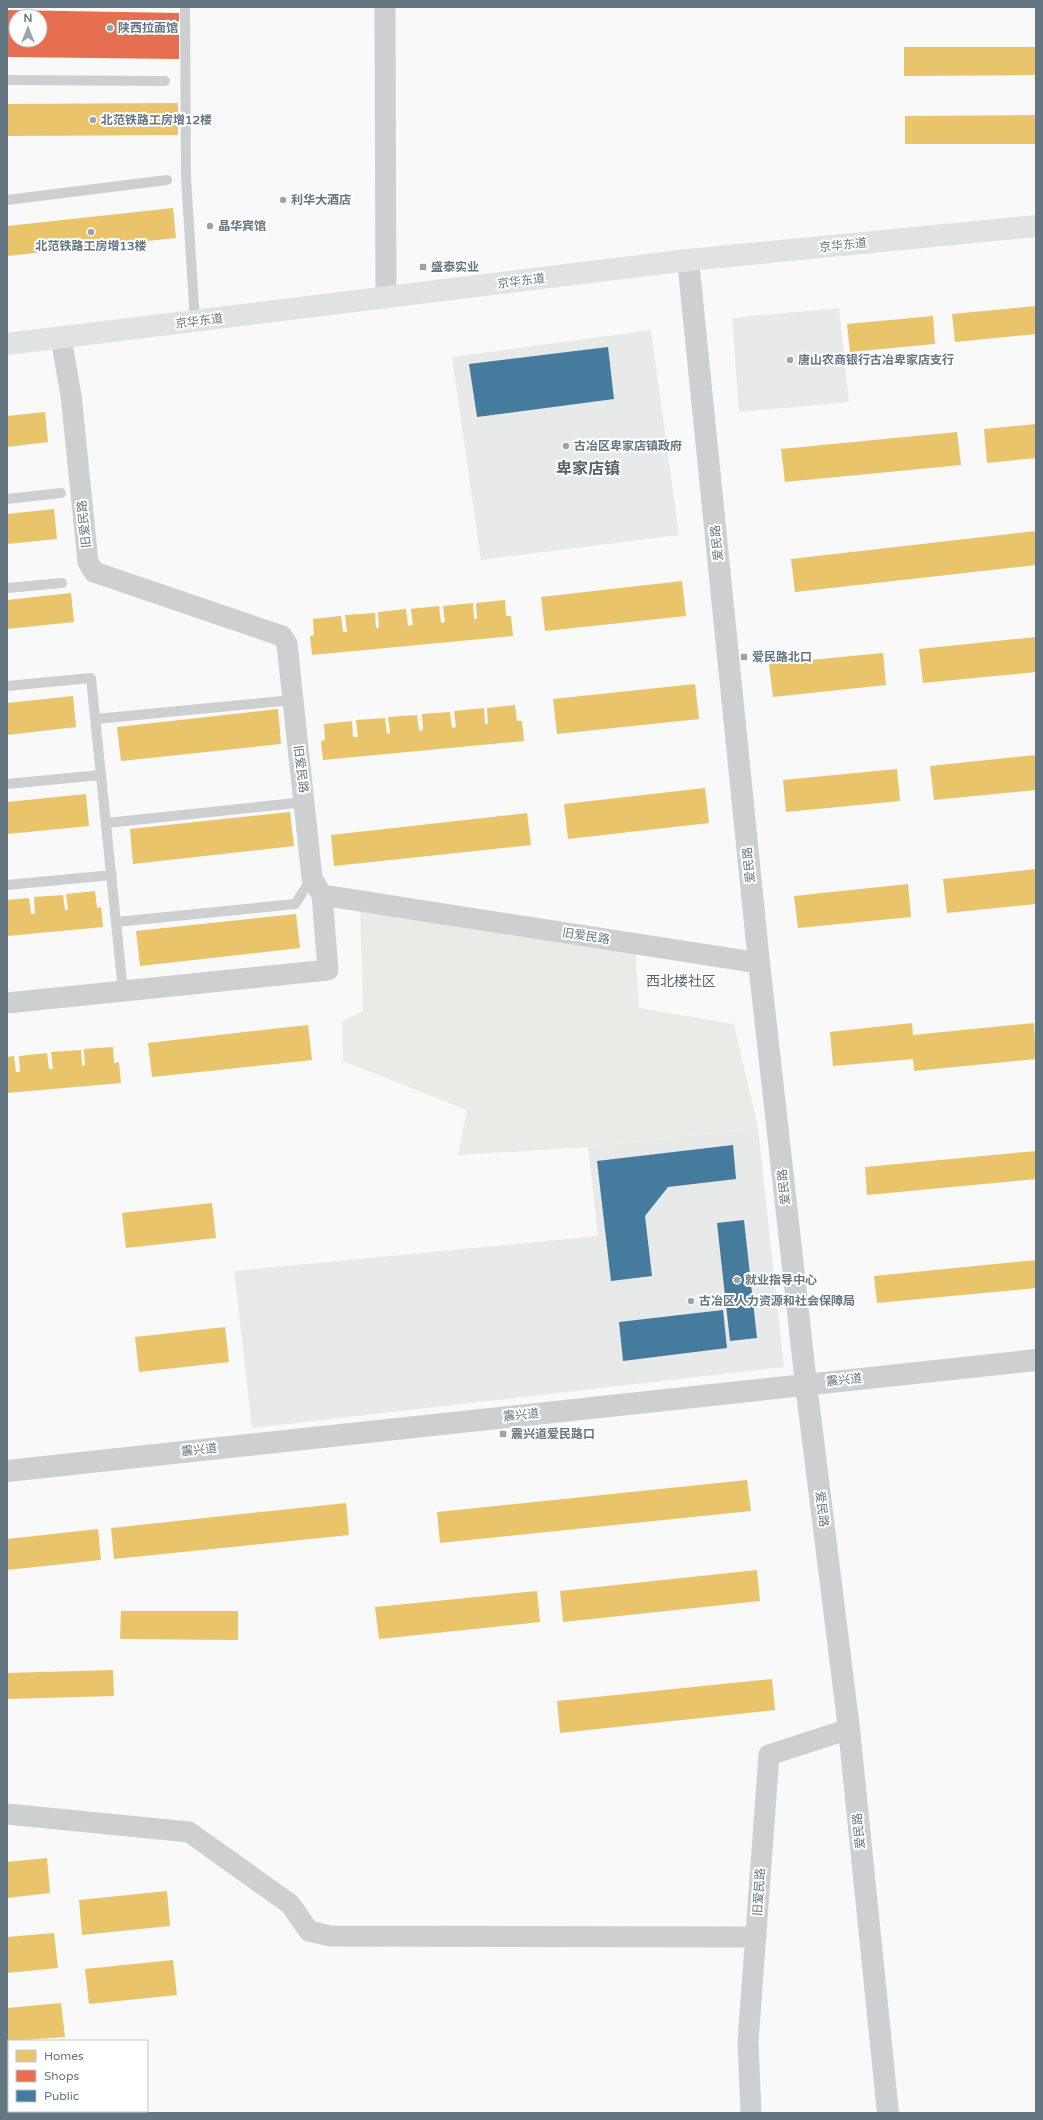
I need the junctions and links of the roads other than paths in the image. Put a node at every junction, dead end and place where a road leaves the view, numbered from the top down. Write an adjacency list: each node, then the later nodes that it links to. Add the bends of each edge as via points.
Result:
1 (185, 7): 10 (lane, via 186,178)
2 (384, 7): 9 (street)
3 (7, 80): 4 (lane)
4 (166, 81)
5 (167, 180): 6 (lane)
6 (7, 200)
7 (1036, 226): 8 (main road, 京华东道)
8 (688, 260): 9 (main road, 京华东道); 28 (street, 爱民路)
9 (386, 298): 10 (main road, 京华东道)
10 (195, 321): 11 (main road, 京华东道)
11 (61, 338): 12 (main road, 京华东道); 18 (street, 旧爱民路, via 71,395 88,562 94,572 282,636 287,644)
12 (7, 344)
13 (61, 493): 14 (lane)
14 (7, 499)
15 (62, 583): 16 (lane)
16 (7, 588)
17 (7, 686): 19 (lane, via 92,678)
18 (292, 700): 19 (lane); 22 (street, 旧爱民路)
19 (96, 720): 20 (lane)
20 (101, 775): 21 (lane); 23 (lane)
21 (7, 784)
22 (305, 802): 23 (lane); 26 (street, 旧爱民路)
23 (106, 823): 24 (lane)
24 (112, 875): 25 (lane); 27 (lane)
25 (7, 885)
26 (317, 887): 27 (lane, via 295,904); 28 (street, 旧爱民路); 29 (street, via 328,970)
27 (116, 922): 29 (lane)
28 (759, 963): 32 (street, 爱民路)
29 (123, 991): 30 (street)
30 (7, 1003)
31 (1036, 1360): 32 (street, 震兴道)
32 (806, 1384): 33 (street, 震兴道); 34 (street, 爱民路)
33 (7, 1471)
34 (849, 1729): 36 (street, 旧爱民路, via 769,1756); 38 (street, 爱民路)
35 (7, 1814): 36 (street, via 189,1832 290,1904 309,1931 330,1936)
36 (756, 1937): 37 (street, 旧爱民路, via 748,2042)
37 (751, 2113)
38 (888, 2113)

